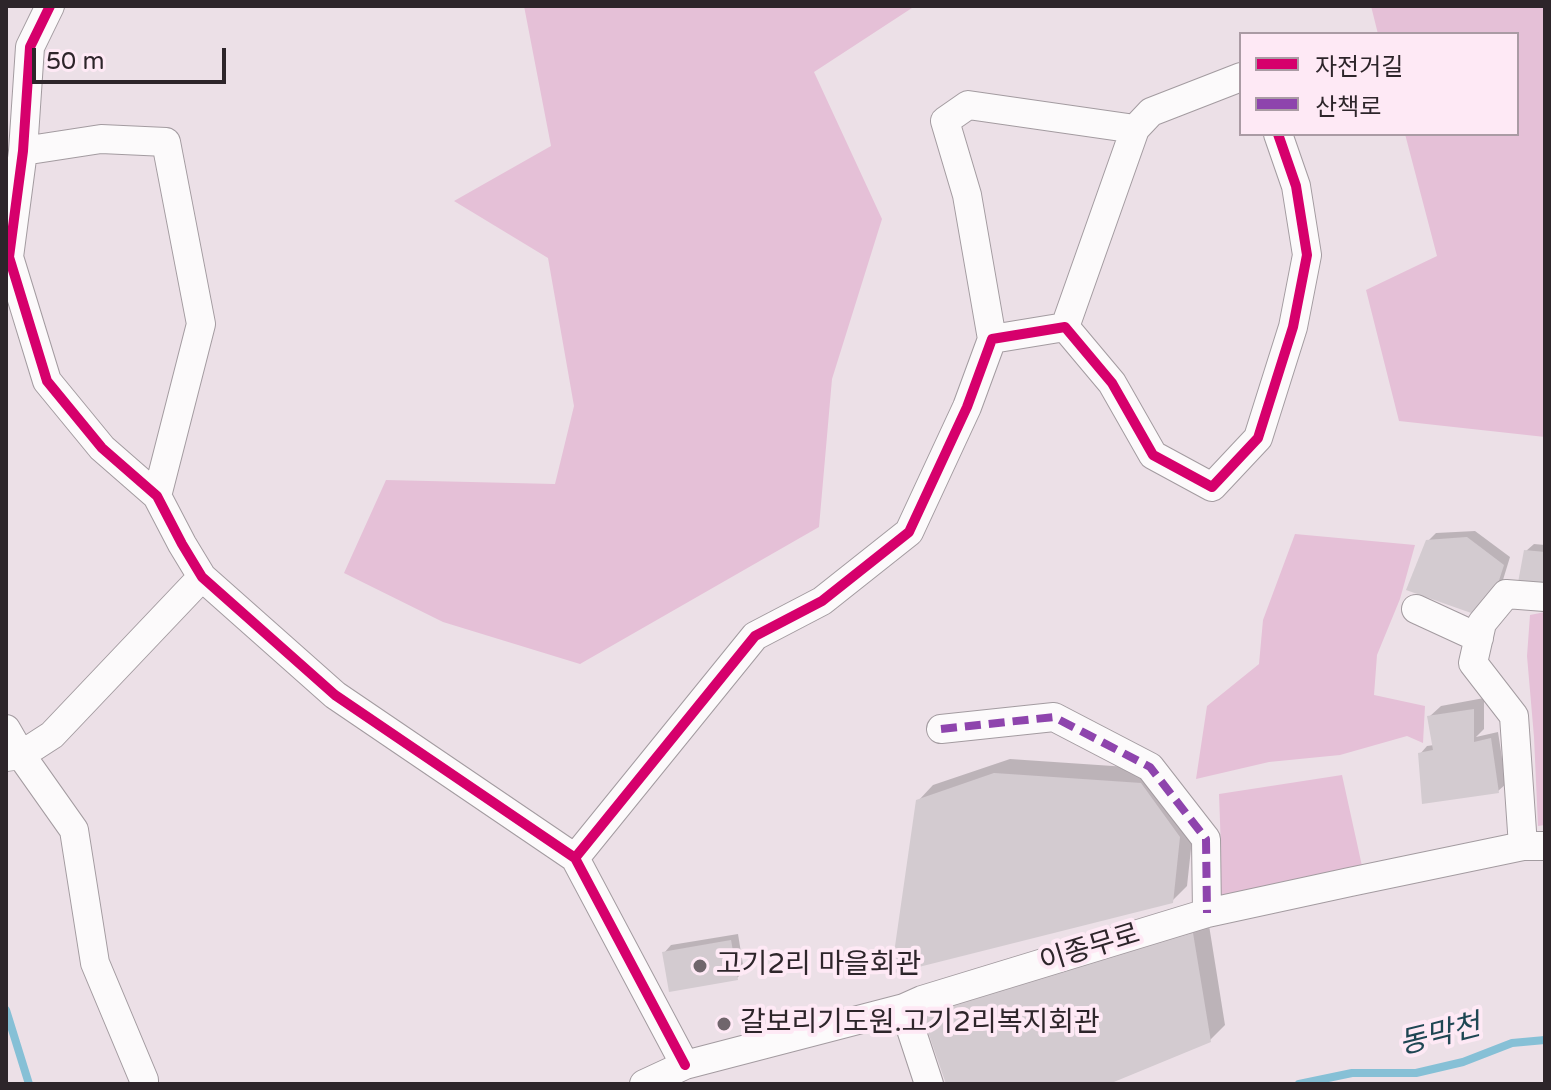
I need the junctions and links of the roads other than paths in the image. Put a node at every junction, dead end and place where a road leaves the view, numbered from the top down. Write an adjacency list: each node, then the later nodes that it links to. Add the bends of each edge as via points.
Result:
1 (50, 6): 5 (street, via 30,47)
2 (1239, 78): 3 (street, via 1151,112)
3 (1135, 129): 7 (street); 8 (street, via 968,105 945,121 967,195)
4 (1279, 136): 7 (street, via 1296,186 1307,255 1293,327 1258,438 1212,487 1153,455 1112,383)
5 (23, 151): 6 (street); 9 (street, via 101,139 166,142 201,324)
6 (7, 256): 9 (street, via 47,381 102,448)
7 (1065, 327): 8 (street)
8 (992, 339): 18 (street, via 909,532 822,601 755,636)
9 (157, 496): 10 (street)
10 (202, 577): 16 (street, via 52,735); 18 (street, via 335,695)
11 (1545, 597): 13 (street, via 1506,594 1482,623)
12 (1416, 609): 13 (street)
13 (1479, 638): 17 (street, via 1473,663 1514,716)
14 (6, 729): 16 (street)
15 (941, 729): 19 (street, via 1054,717 1150,767 1206,839)
16 (14, 756): 22 (street, via 74,830 95,963)
17 (1534, 846): 19 (street, 이종무로)
18 (575, 858): 21 (street)
19 (1207, 913): 20 (street, 이종무로)
20 (904, 1008): 21 (street, 이종무로); 24 (street)
21 (685, 1065): 23 (street, 이종무로)
22 (144, 1084)
23 (644, 1084)
24 (929, 1084)

